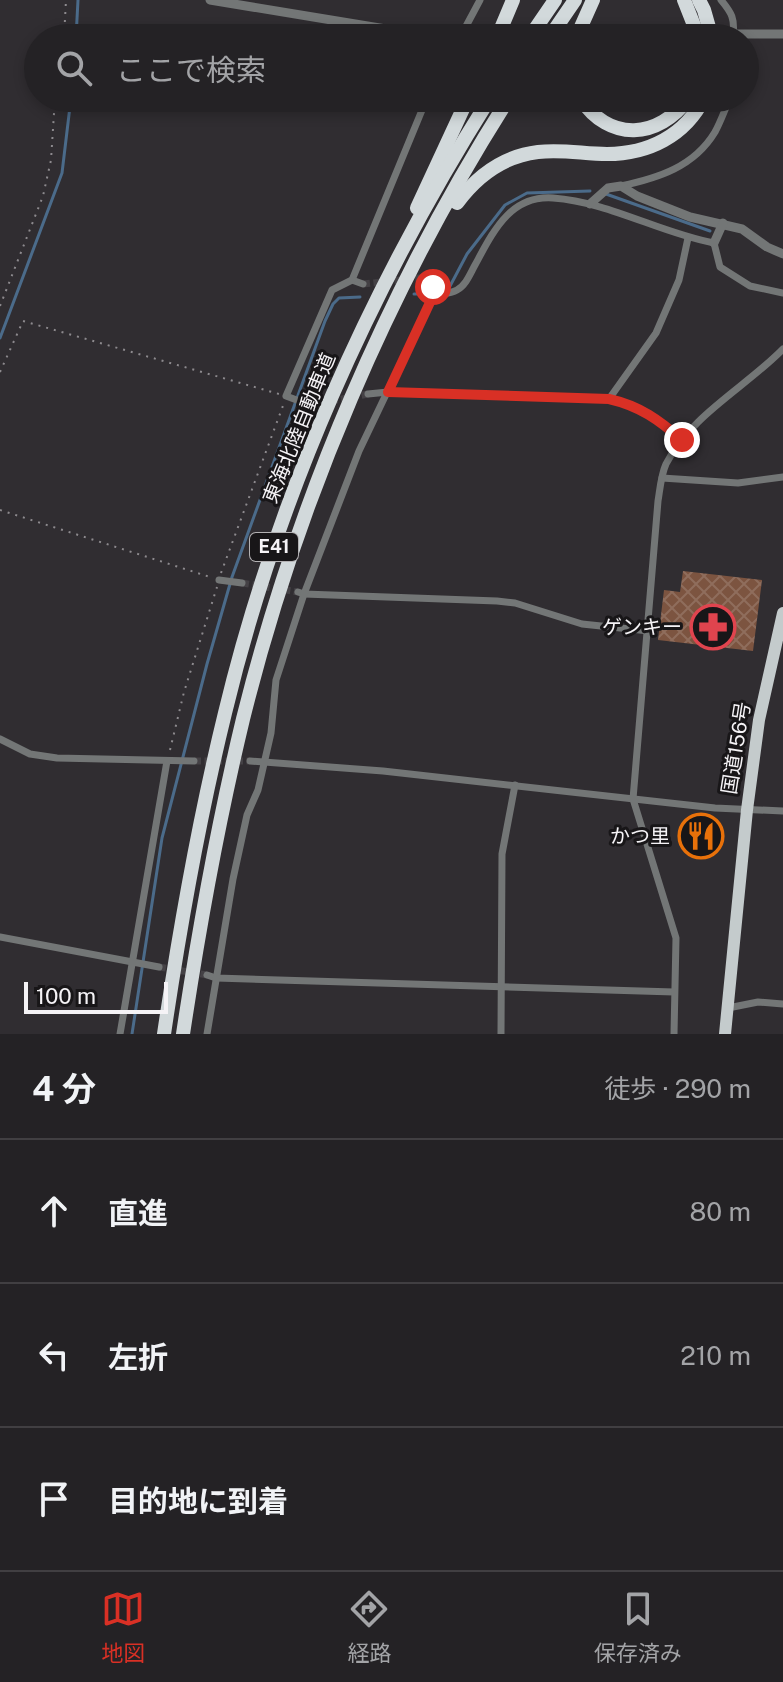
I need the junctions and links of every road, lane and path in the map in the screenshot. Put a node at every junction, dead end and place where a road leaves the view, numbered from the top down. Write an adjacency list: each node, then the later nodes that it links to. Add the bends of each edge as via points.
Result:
1 (66, 0): 11 (path)
2 (210, 0): 12 (street)
3 (480, 0): 13 (street)
4 (513, 0): 14 (highway)
5 (555, 0): 15 (highway)
6 (575, 0): 16 (highway)
7 (593, 0): 17 (highway)
8 (684, 0): 18 (highway)
9 (699, 0): 19 (highway)
10 (721, 0): 20 (street)
11 (65, 24)
12 (355, 24)
13 (467, 24)
14 (500, 24)
15 (539, 24)
16 (559, 24)
17 (586, 24)
18 (691, 24)
19 (716, 24)
20 (734, 24)
21 (783, 34): 22 (street)
22 (759, 35)
23 (54, 112): 43 (path, via 43,196)
24 (421, 112): 39 (street)
25 (462, 112): 44 (highway)
26 (482, 112): 44 (highway, 東海北陸自動車道 / E41)
27 (501, 112): 47 (highway, 東海北陸自動車道 / E41, via 390,314)
28 (590, 112): 29 (highway, via 620,129 638,130 653,128)
29 (676, 112)
30 (694, 112): 47 (highway, via 670,138 652,148 608,154 536,152 484,173 445,221)
31 (724, 112): 32 (street, via 715,132 686,164)
32 (621, 186): 33 (street, via 608,188); 34 (street, via 690,217)
33 (590, 204): 35 (street); 41 (street, via 526,200 491,234 465,283 457,290)
34 (723, 223): 36 (street); 37 (street)
35 (688, 238): 36 (street); 50 (street, via 679,280 656,333)
36 (714, 243): 42 (street, via 720,267 750,286)
37 (783, 254)
38 (429, 277): 41 (street)
39 (352, 280): 40 (street); 49 (street, via 332,290)
40 (363, 284)
41 (433, 293): 48 (street)
42 (783, 293)
43 (0, 306)
44 (371, 310): 80 (highway, 東海北陸自動車道 / E41, via 301,471 247,632 205,801)
45 (783, 349): 52 (street)
46 (0, 372): 49 (path, via 23,321)
47 (362, 392): 48 (street); 81 (highway, 東海北陸自動車道 / E41, via 320,476 244,717)
48 (388, 392): 50 (street); 58 (street)
49 (289, 397): 51 (street); 56 (path)
50 (609, 399): 52 (street, via 633,404)
51 (307, 404)
52 (682, 440): 54 (street)
53 (783, 477): 54 (street, via 738,483)
54 (662, 478): 60 (street)
55 (0, 510): 56 (path)
56 (222, 580): 57 (street); 62 (path, via 184,692)
57 (240, 582)
58 (301, 593): 60 (street, via 497,601 582,624); 65 (street, via 276,680)
59 (783, 613): 68 (highway, 国道156号, via 759,720)
60 (649, 631): 67 (street)
61 (0, 739): 62 (street, via 30,754 57,758)
62 (169, 761): 63 (street); 71 (street)
63 (192, 761)
64 (250, 761): 65 (street)
65 (264, 761): 66 (street); 74 (street, via 247,815)
66 (515, 785): 67 (street); 75 (street, via 502,854)
67 (633, 799): 68 (street); 76 (street, via 676,938)
68 (747, 810): 69 (street); 78 (highway, 国道156号)
69 (783, 811)
70 (0, 937): 71 (street)
71 (134, 962): 72 (street); 79 (street)
72 (159, 967)
73 (207, 975): 74 (street)
74 (216, 978): 75 (street); 82 (street)
75 (502, 985): 76 (street); 83 (street)
76 (674, 992): 84 (street)
77 (783, 1004): 78 (street)
78 (728, 1008): 85 (highway, 国道156号)
79 (120, 1034)
80 (164, 1034)
81 (183, 1034)
82 (207, 1034)
83 (501, 1034)
84 (674, 1034)
85 (725, 1034)

